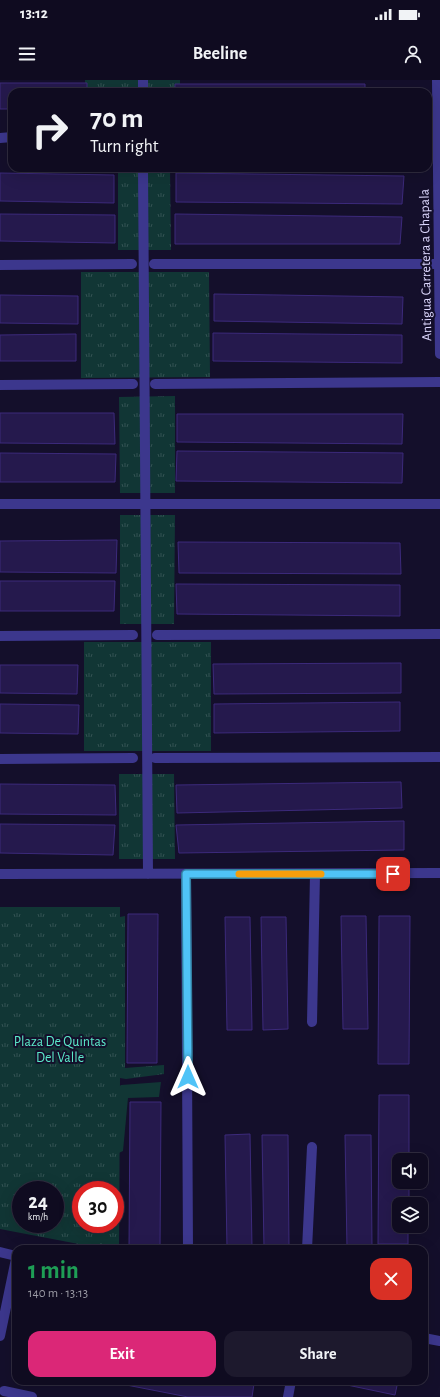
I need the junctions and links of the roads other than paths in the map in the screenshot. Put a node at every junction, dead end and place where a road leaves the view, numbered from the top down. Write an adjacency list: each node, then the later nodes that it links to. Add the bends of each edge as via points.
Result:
1 (437, 80): 2 (street, Antigua Carretera a Chapala)
2 (433, 137): 6 (street, Antigua Carretera a Chapala)
3 (143, 172): 14 (street)
4 (132, 264): 7 (street)
5 (154, 264): 6 (street)
6 (439, 264): 8 (street, Antigua Carretera a Chapala)
7 (0, 265)
8 (440, 354)
9 (440, 382): 11 (street)
10 (133, 384): 12 (street)
11 (155, 384)
12 (0, 385)
13 (0, 504): 14 (street)
14 (145, 504): 15 (street); 26 (street)
15 (440, 504)
16 (440, 634): 18 (street)
17 (133, 635): 19 (street)
18 (157, 635)
19 (0, 636)
20 (440, 757): 22 (street)
21 (133, 758): 23 (street)
22 (155, 758)
23 (0, 759)
24 (440, 873): 28 (street)
25 (0, 874): 26 (street)
26 (148, 874): 27 (street)
27 (186, 874): 28 (street); 31 (street)
28 (314, 874): 29 (street)
29 (312, 1022)
30 (312, 1147): 32 (street)
31 (188, 1245)
32 (307, 1245)
33 (0, 1252): 34 (street)
34 (12, 1256)
35 (12, 1277): 36 (street)
36 (0, 1336)
37 (428, 1339): 38 (street)
38 (440, 1341)
39 (290, 1385): 42 (street)
40 (4, 1391): 41 (street)
41 (32, 1397)
42 (288, 1397)

